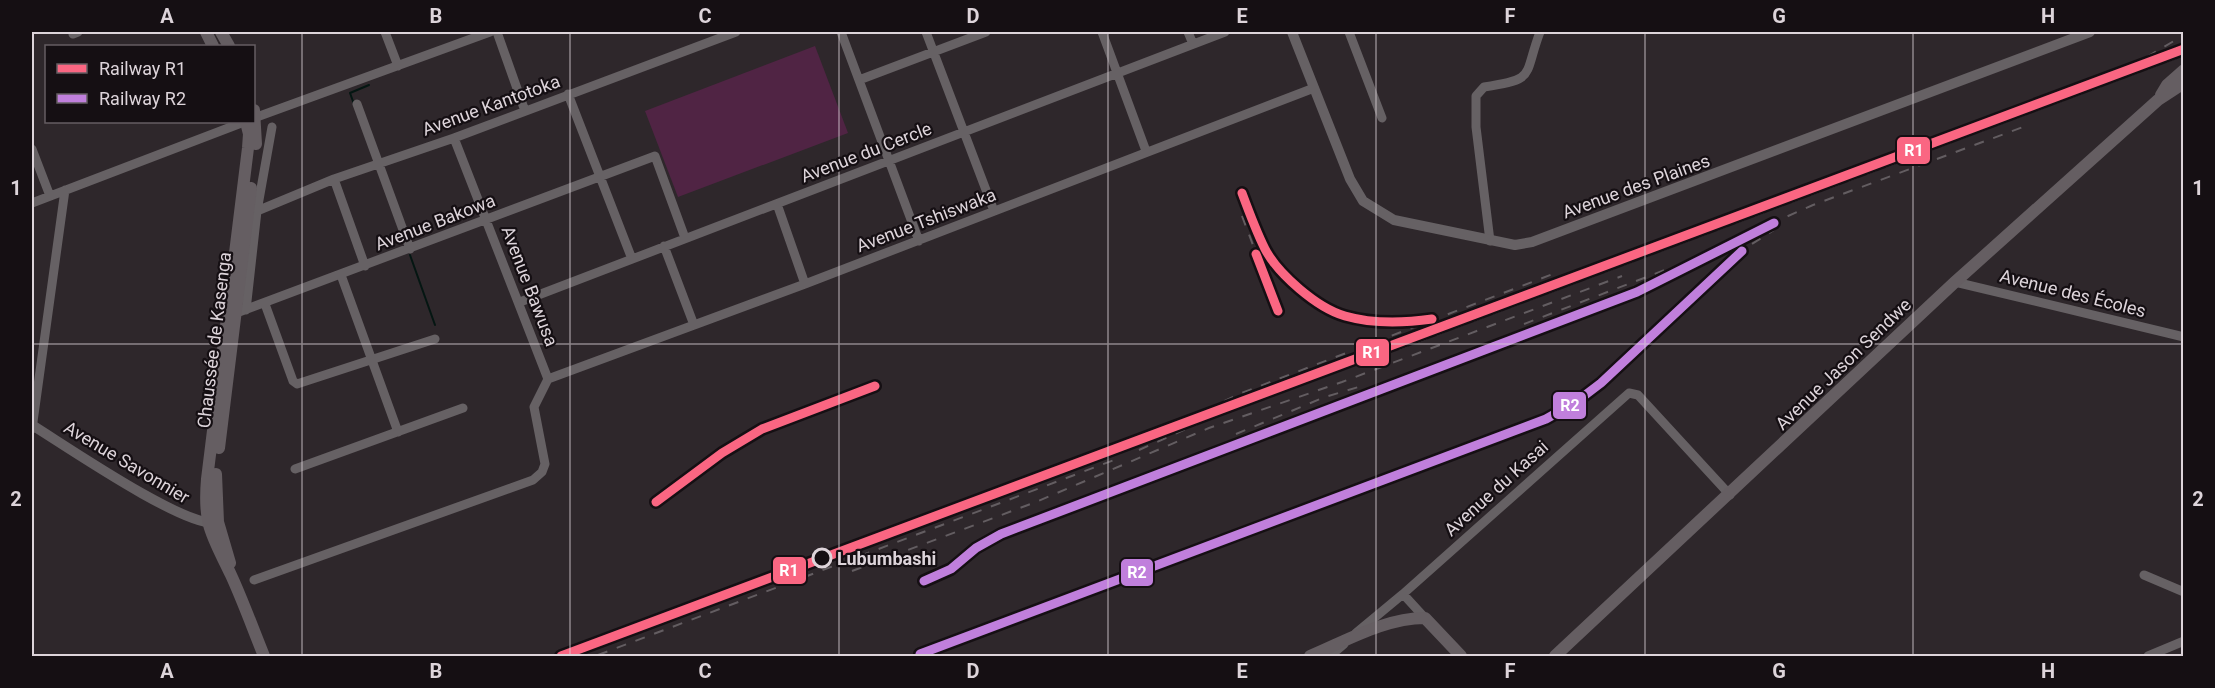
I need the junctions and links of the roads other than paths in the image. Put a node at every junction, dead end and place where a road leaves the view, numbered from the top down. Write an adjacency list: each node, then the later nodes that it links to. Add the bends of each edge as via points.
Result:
1 (385, 32): 17 (street)
2 (490, 32): 17 (street)
3 (496, 32): 26 (street)
4 (736, 32): 23 (street, Avenue Kantotoka)
5 (841, 32): 20 (street)
6 (926, 32): 16 (street)
7 (986, 32): 16 (street)
8 (1102, 32): 19 (street)
9 (1188, 32): 15 (street)
10 (1225, 32): 15 (street, Avenue du Cercle)
11 (1292, 32): 22 (street, Avenue des Plaines)
12 (1349, 32): 28 (street)
13 (1540, 32): 49 (street, via 1527,75 1517,82 1484,87 1476,96)
14 (2090, 32): 49 (street, Avenue des Plaines, via 1532,242 1515,245)
15 (1193, 44): 19 (street, Avenue du Cercle)
16 (933, 51): 20 (street); 32 (street)
17 (398, 66): 27 (street)
18 (2184, 70): 24 (main road, Avenue Jason Sendwe)
19 (1117, 74): 32 (street, Avenue du Cercle); 35 (street)
20 (859, 80): 36 (street)
21 (2184, 83): 24 (main road, Avenue Jason Sendwe)
22 (1314, 88): 35 (street, Avenue Tshiswaka); 49 (street, Avenue des Plaines, via 1350,179 1370,207 1394,220)
23 (568, 94): 26 (street, Avenue Kantotoka); 38 (street)
24 (2158, 100): 55 (main road, Avenue Jason Sendwe)
25 (357, 104): 37 (street)
26 (525, 111): 33 (street, Avenue Kantotoka)
27 (255, 116)
28 (1382, 118)
29 (236, 123): 40 (street)
30 (252, 123): 59 (main road, Chaussée de Kasenga, via 256,149)
31 (272, 127): 45 (street)
32 (963, 132): 36 (street, Avenue du Cercle); 44 (street)
33 (454, 138): 37 (street, Avenue Kantotoka); 46 (street, Avenue Bawusa)
34 (32, 149): 41 (street)
35 (1146, 151): 44 (street, Avenue Tshiswaka)
36 (889, 161): 43 (street, Avenue du Cercle); 48 (street)
37 (379, 163): 39 (street, Avenue Kantotoka); 51 (street)
38 (600, 177): 46 (street, Avenue Bakowa); 47 (street, Avenue Bakowa, via 655,156); 52 (street)
39 (334, 179): 45 (street, Avenue Kantotoka); 53 (street)
40 (65, 190): 41 (street); 66 (street)
41 (50, 196): 42 (street)
42 (32, 203)
43 (777, 204): 47 (street, Avenue du Cercle); 56 (street)
44 (993, 211): 48 (street, Avenue Tshiswaka)
45 (257, 212): 59 (street)
46 (487, 220): 51 (street, Avenue Bakowa); 57 (street, Avenue Bawusa)
47 (686, 238): 50 (street, Avenue du Cercle)
48 (919, 241): 56 (street, Avenue Tshiswaka)
49 (1490, 241)
50 (664, 246): 52 (street, Avenue du Cercle); 60 (street)
51 (410, 249): 53 (street, Avenue Bakowa)
52 (632, 259): 57 (street, Avenue du Cercle)
53 (365, 266): 54 (street, Avenue Bakowa)
54 (341, 275): 58 (street, Avenue Bakowa); 63 (street)
55 (1955, 282): 61 (street, Avenue des Écoles); 69 (main road, Avenue Jason Sendwe)
56 (805, 284): 60 (street, Avenue Tshiswaka)
57 (519, 302): 64 (street, Avenue Bawusa)
58 (265, 304): 59 (street, Avenue Bakowa); 63 (street, via 295,383)
59 (236, 313): 70 (main road, Chaussée de Kasenga)
60 (694, 325): 64 (street, Avenue Tshiswaka)
61 (2184, 337)
62 (435, 339): 63 (street)
63 (371, 361): 67 (street)
64 (548, 379): 72 (street, via 534,407 545,464 533,480)
65 (463, 408): 67 (street)
66 (32, 427): 70 (street, Avenue Savonnier, via 176,512)
67 (398, 432): 68 (street)
68 (295, 469)
69 (1730, 495): 74 (street, Avenue du Kasai, via 1638,395 1629,393); 82 (main road, Avenue Jason Sendwe)
70 (213, 523): 78 (main road, Chaussée de Kasenga, via 215,546)
71 (2144, 575): 73 (street)
72 (254, 580)
73 (2184, 592)
74 (1404, 594): 75 (street); 76 (street, Avenue du Kasai)
75 (1425, 618): 76 (main road, via 1399,621); 81 (main road)
76 (1348, 639): 79 (main road); 80 (street, Avenue du Kasai)
77 (2184, 641): 83 (street)
78 (264, 657)
79 (1310, 657)
80 (1330, 657)
81 (1461, 657)
82 (1555, 657)
83 (2148, 657)

